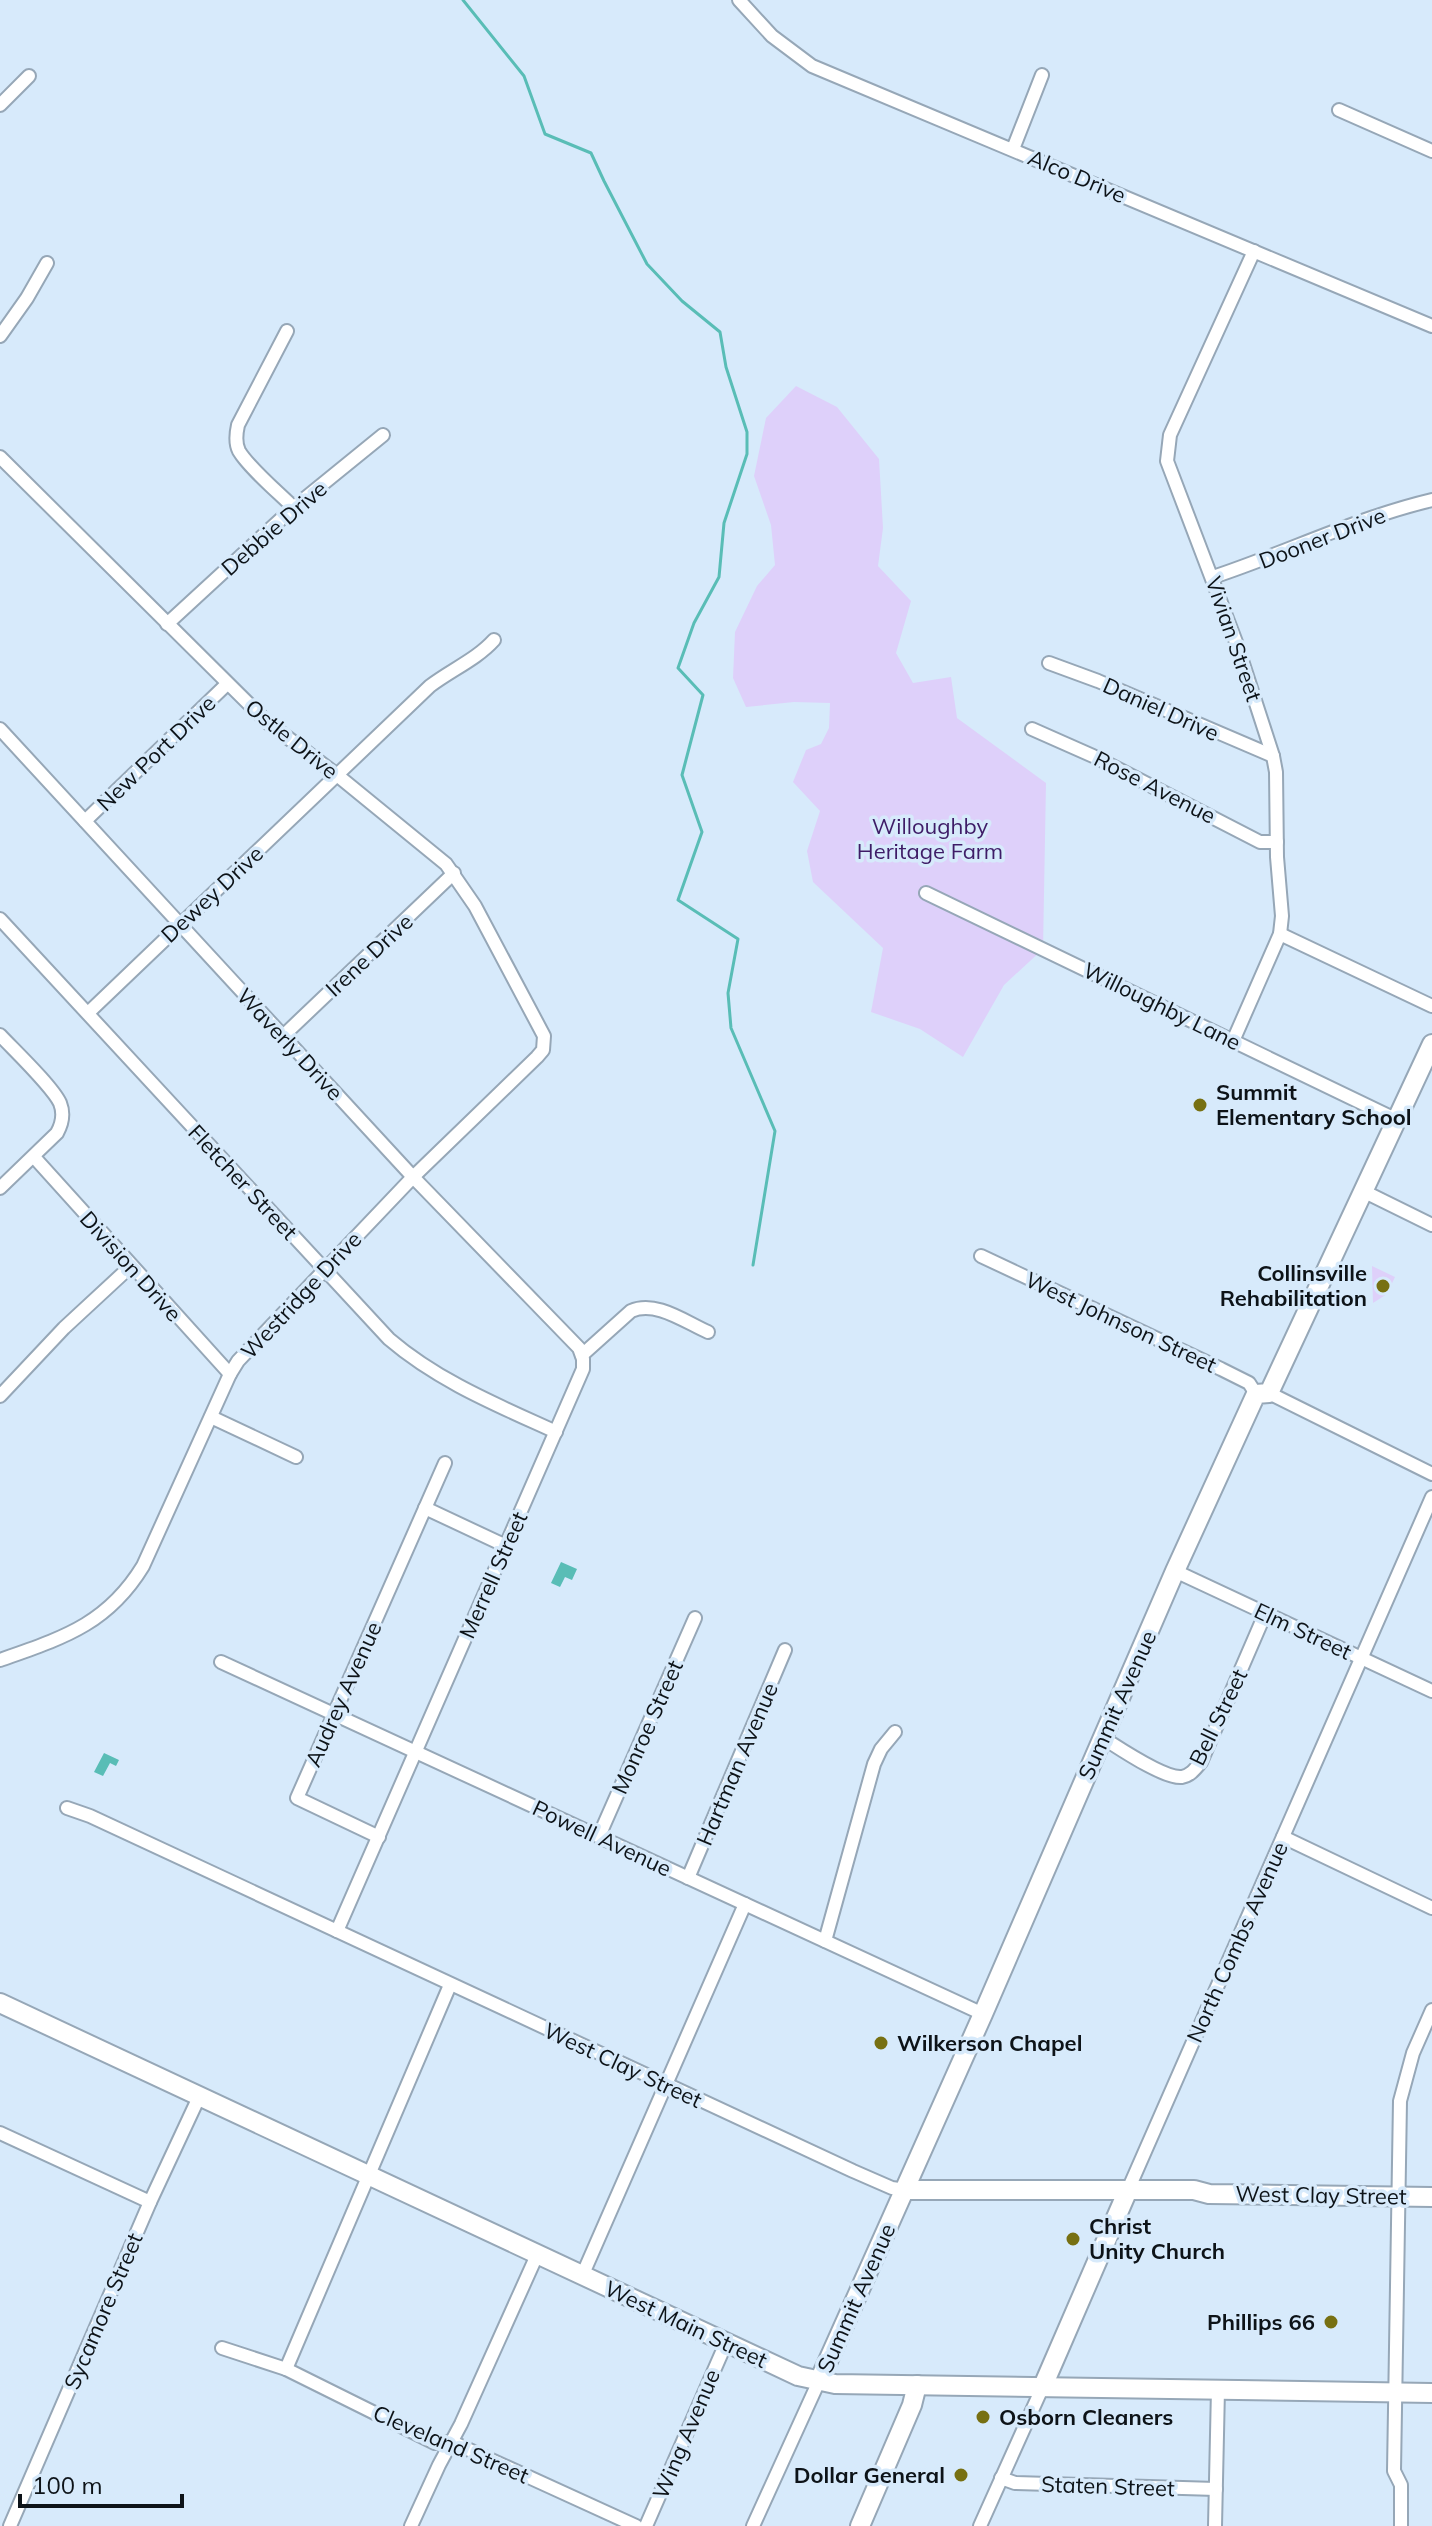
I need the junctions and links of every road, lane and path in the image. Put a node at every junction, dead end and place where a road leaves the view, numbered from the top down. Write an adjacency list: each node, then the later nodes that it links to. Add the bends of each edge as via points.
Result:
1 (739, 0): 6 (street, Alco Drive, via 772,36 812,66)
2 (1042, 75): 6 (street)
3 (29, 76): 4 (street)
4 (0, 105)
5 (1339, 110): 7 (street)
6 (1013, 149): 8 (street, Alco Drive)
7 (1432, 151)
8 (1254, 251): 10 (street, Alco Drive); 17 (street, Vivian Street, via 1167,448 1167,461)
9 (47, 263): 12 (street)
10 (1432, 326)
11 (287, 331): 16 (street, via 238,425 236,441 244,457)
12 (0, 336)
13 (383, 435): 16 (street, Debbie Drive)
14 (0, 457): 18 (street, Ostle Drive)
15 (1432, 500): 17 (street, Dooner Drive)
16 (294, 508): 18 (street, Debbie Drive)
17 (1213, 577): 24 (street, Vivian Street)
18 (167, 624): 21 (street, Ostle Drive)
19 (494, 640): 25 (street, Dewey Drive, via 430,686)
20 (1049, 663): 24 (street, Daniel Drive)
21 (227, 684): 25 (street, Ostle Drive); 26 (street, New Port Drive)
22 (0, 729): 26 (street, Waverly Drive)
23 (1032, 729): 27 (street, Rose Avenue, via 1260,842)
24 (1273, 756): 27 (street, Vivian Street)
25 (337, 775): 28 (street, Ostle Drive); 31 (street, Dewey Drive)
26 (85, 821): 31 (street, Waverly Drive)
27 (1277, 842): 32 (street, Vivian Street)
28 (454, 873): 36 (street, Irene Drive); 39 (street, Ostle Drive, via 542,1030)
29 (926, 893): 37 (street, Willoughby Lane)
30 (0, 919): 34 (street, Fletcher Street)
31 (180, 925): 34 (street, Dewey Drive); 36 (street, Waverly Drive)
32 (1280, 934): 33 (street); 37 (street, Vivian Street)
33 (1432, 1006)
34 (88, 1013): 48 (street, Fletcher Street)
35 (0, 1035): 41 (street, via 61,1107 62,1125)
36 (283, 1036): 42 (street, Waverly Drive)
37 (1233, 1041): 40 (street, Willoughby Lane)
38 (1432, 1044): 40 (main road, Summit Avenue)
39 (544, 1045): 42 (street, Westridge Drive)
40 (1397, 1120): 44 (main road, Summit Avenue)
41 (34, 1157): 43 (street); 47 (street, Division Drive)
42 (413, 1177): 48 (street, Westridge Drive); 50 (street, Waverly Drive)
43 (0, 1188)
44 (1363, 1191): 45 (street); 52 (main road, Summit Avenue)
45 (1432, 1225)
46 (981, 1256): 52 (street, West Johnson Street, via 1221,1369)
47 (131, 1266): 51 (street, Division Drive); 53 (street)
48 (324, 1270): 51 (street, Westridge Drive); 55 (street, Fletcher Street, via 389,1339 430,1370)
49 (708, 1332): 50 (street, via 654,1308 639,1307)
50 (582, 1355): 55 (street, Merrell Street, via 583,1369)
51 (230, 1374): 54 (street, Westridge Drive)
52 (1262, 1394): 58 (street, West Johnson Street); 62 (main road, Summit Avenue)
53 (0, 1396)
54 (211, 1417): 56 (street); 67 (street, Westridge Drive, via 143,1566 123,1595 78,1631)
55 (556, 1432): 61 (street, Merrell Street)
56 (296, 1457)
57 (445, 1463): 60 (street, Audrey Avenue)
58 (1432, 1474)
59 (1432, 1497): 66 (street, North Combs Avenue)
60 (425, 1508): 61 (street); 70 (street, Audrey Avenue)
61 (506, 1546): 73 (street, Merrell Street)
62 (1175, 1571): 63 (street, Elm Street); 72 (main road, Summit Avenue)
63 (1265, 1614): 66 (street, Elm Street); 72 (street, Bell Street, via 1192,1773 1179,1778 1162,1772)
64 (695, 1618): 75 (street, Monroe Street)
65 (785, 1650): 78 (street, Hartman Avenue)
66 (1362, 1658): 69 (street, Elm Street); 77 (street, North Combs Avenue)
67 (0, 1660)
68 (221, 1662): 70 (street, Powell Avenue)
69 (1432, 1691)
70 (335, 1715): 73 (street, Powell Avenue); 76 (street, Audrey Avenue, via 297,1798)
71 (895, 1732): 82 (street, via 874,1764)
72 (1103, 1738): 86 (main road, Summit Avenue)
73 (416, 1752): 75 (street, Powell Avenue); 76 (street, Merrell Street)
74 (67, 1808): 81 (street, West Clay Street)
75 (599, 1836): 78 (street, Powell Avenue)
76 (379, 1837): 81 (street, Merrell Street)
77 (1283, 1837): 80 (street); 92 (street, North Combs Avenue)
78 (688, 1878): 79 (street, Powell Avenue)
79 (745, 1904): 82 (street, Powell Avenue); 87 (street)
80 (1432, 1908)
81 (337, 1931): 83 (street, West Clay Street)
82 (825, 1941): 86 (street, Powell Avenue)
83 (450, 1985): 87 (street, West Clay Street); 90 (street)
84 (0, 2003): 88 (main road, West Main Street)
85 (1432, 2010): 94 (street, via 1400,2101)
86 (983, 2014): 91 (main road, Summit Avenue)
87 (665, 2085): 91 (street, West Clay Street); 99 (street)
88 (199, 2097): 90 (main road, West Main Street); 96 (street, Sycamore Street)
89 (0, 2133): 96 (street)
90 (367, 2175): 98 (main road, West Main Street); 102 (street)
91 (905, 2190): 92 (main road, West Clay Street); 103 (main road, Summit Avenue)
92 (1128, 2190): 93 (main road, West Clay Street); 97 (main road, North Combs Avenue)
93 (1209, 2194): 94 (main road, West Clay Street); 97 (main road, West Clay Street, via 1150,2199)
94 (1398, 2196): 95 (main road, West Clay Street); 107 (street)
95 (1432, 2197)
96 (150, 2202): 112 (street, Sycamore Street)
97 (1121, 2208): 105 (main road, North Combs Avenue)
98 (537, 2255): 99 (main road, West Main Street); 109 (street)
99 (582, 2276): 100 (main road, West Main Street)
100 (726, 2343): 103 (main road, West Main Street); 115 (street, Wing Avenue)
101 (222, 2348): 102 (street, Cleveland Street)
102 (286, 2369): 109 (street, Cleveland Street, via 435,2443)
103 (819, 2381): 104 (main road, West Main Street); 116 (street)
104 (917, 2385): 105 (main road, West Main Street); 117 (main road)
105 (1043, 2386): 106 (main road, West Main Street); 110 (street)
106 (1218, 2389): 107 (main road, West Main Street); 111 (street)
107 (1395, 2392): 108 (main road, West Main Street); 120 (street, via 1394,2471 1401,2485)
108 (1432, 2393)
109 (452, 2442): 113 (street); 114 (street, Cleveland Street)
110 (1001, 2478): 111 (street, Staten Street, via 1015,2483); 118 (street)
111 (1216, 2489): 119 (street)
112 (10, 2526)
113 (411, 2526)
114 (636, 2526)
115 (646, 2526)
116 (753, 2526)
117 (860, 2526)
118 (980, 2526)
119 (1215, 2526)
120 (1401, 2526)

